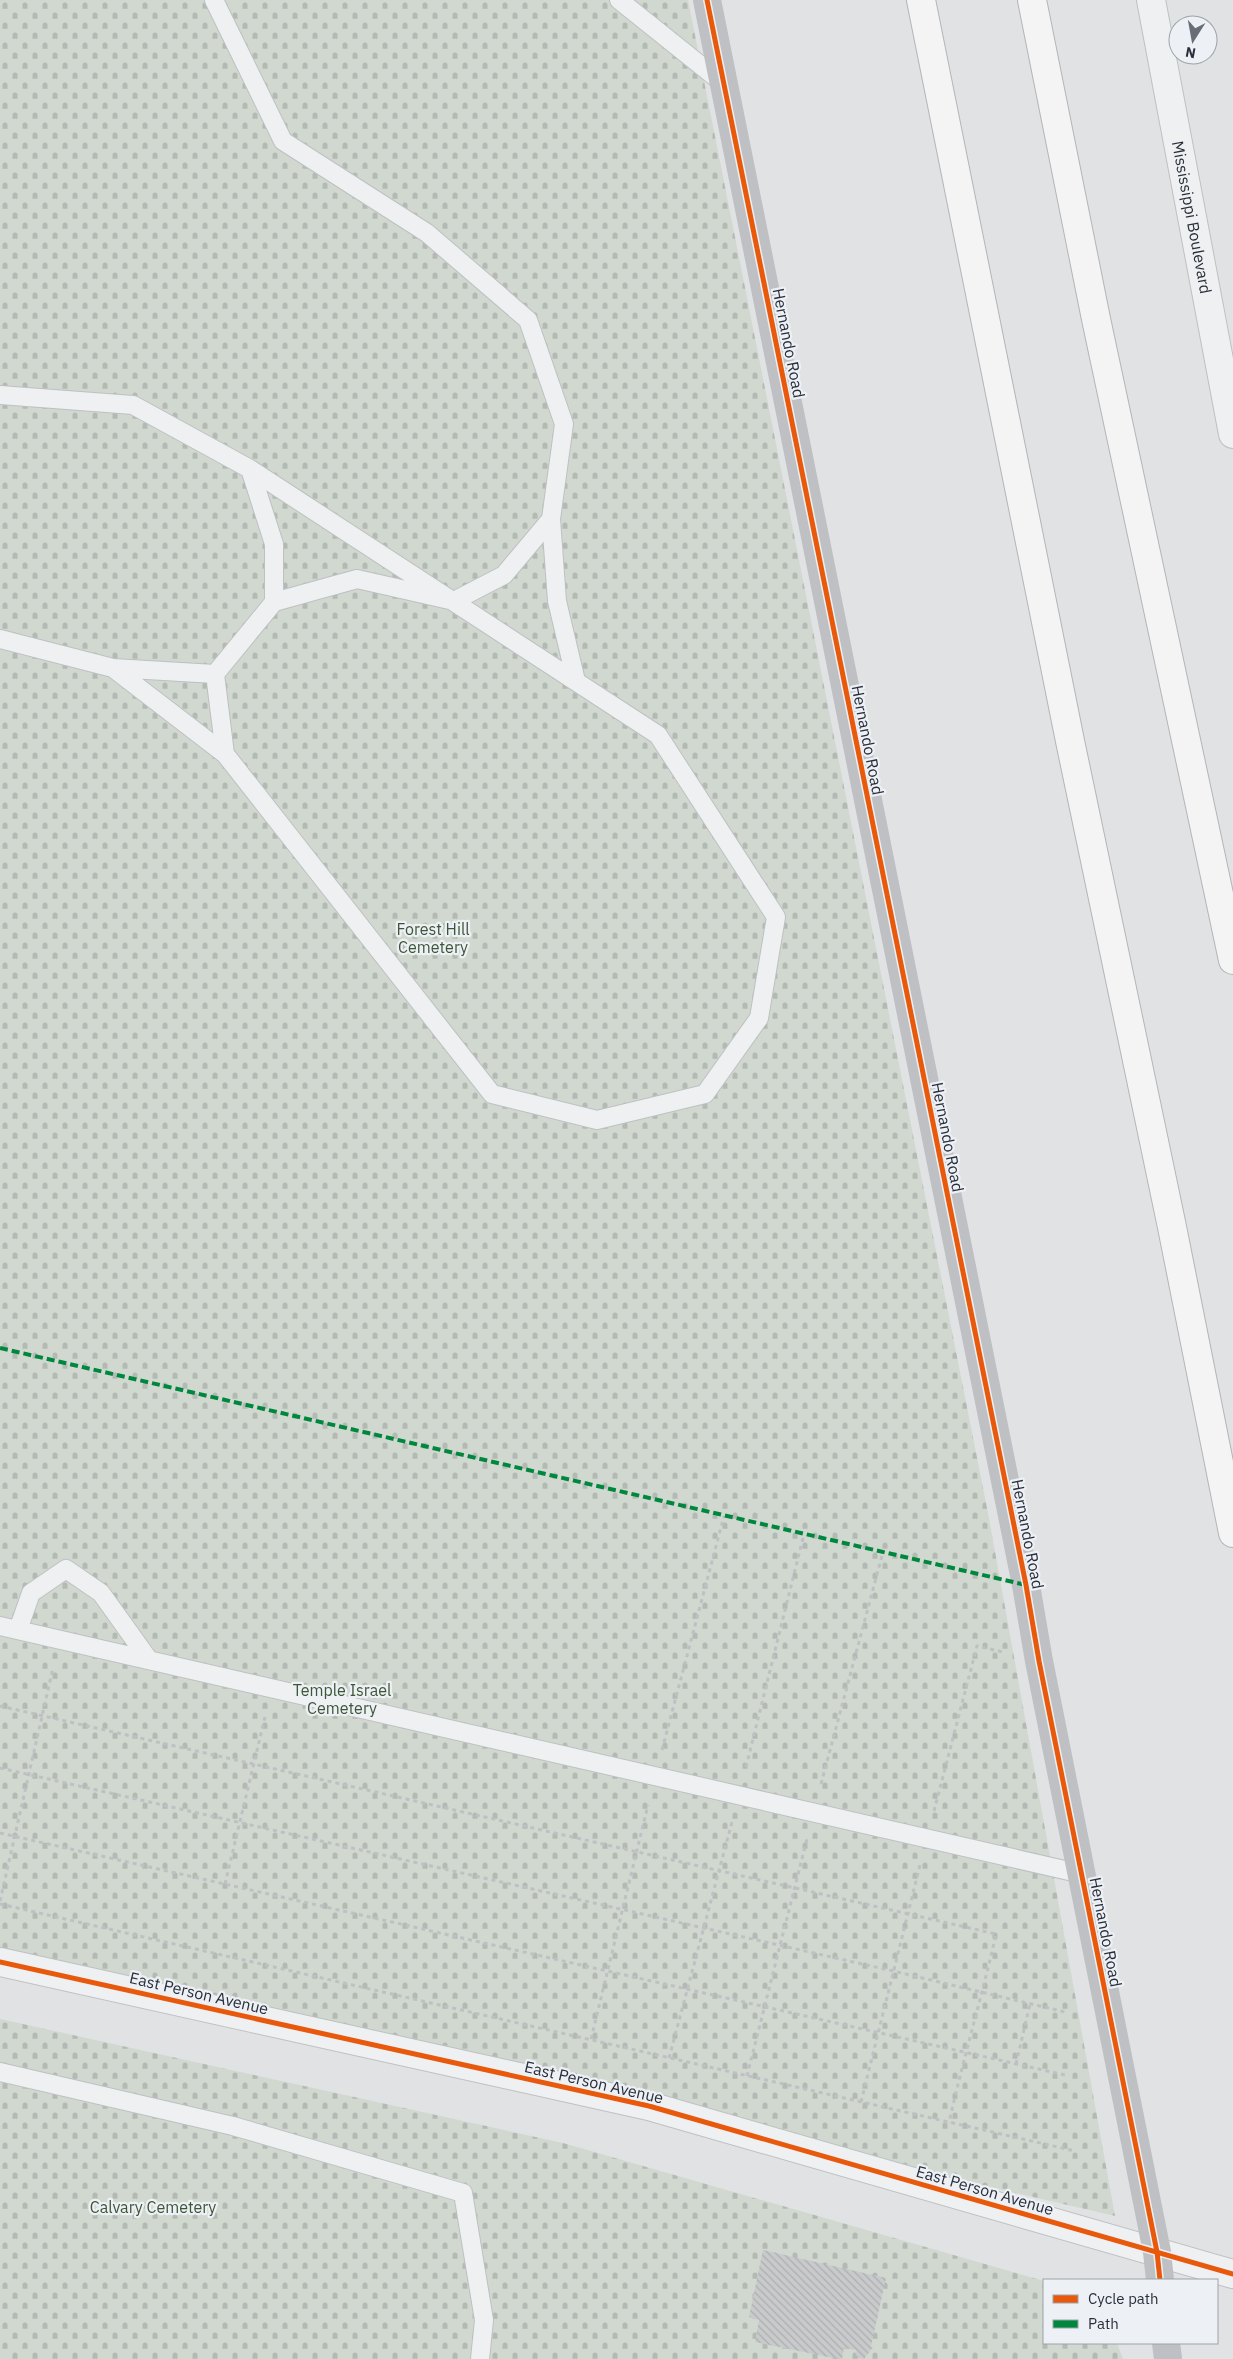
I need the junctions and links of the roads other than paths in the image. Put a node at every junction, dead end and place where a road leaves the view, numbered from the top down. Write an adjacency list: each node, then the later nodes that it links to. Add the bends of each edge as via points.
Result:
1 (214, 0): 11 (lane, via 283,141 427,233 528,320 564,424)
2 (619, 0): 7 (lane)
3 (707, 0): 7 (street, Hernando Road)
4 (921, 0): 20 (highway)
5 (1032, 0): 19 (highway, via 1100,338)
6 (1151, 0): 9 (street, Mississippi Boulevard)
7 (724, 84): 24 (street, Hernando Road)
8 (0, 395): 10 (lane, via 133,405)
9 (1233, 434)
10 (250, 469): 12 (lane); 13 (lane, via 274,544)
11 (551, 520): 12 (lane, via 504,575); 17 (lane, via 557,602)
12 (454, 601): 13 (lane, via 357,579); 17 (lane)
13 (274, 602): 16 (lane)
14 (0, 639): 15 (lane)
15 (113, 668): 16 (lane); 18 (lane)
16 (216, 674): 18 (lane)
17 (576, 681): 18 (lane, via 658,735 776,917 759,1018 706,1094 597,1120 492,1094)
18 (225, 754)
19 (1233, 960)
20 (1233, 1533)
21 (0, 1626): 22 (lane)
22 (18, 1630): 23 (lane); 23 (lane, via 31,1593 66,1570 101,1594)
23 (149, 1660): 24 (lane)
24 (1082, 1874): 27 (street, Hernando Road)
25 (0, 1962): 27 (street, East Person Avenue, via 649,2106)
26 (0, 2072): 31 (lane, via 233,2126 464,2193 484,2320)
27 (1157, 2252): 28 (street, East Person Avenue); 29 (street, Hernando Road)
28 (1233, 2274)
29 (1160, 2279)
30 (1166, 2344): 32 (street)
31 (480, 2359)
32 (1168, 2359)

